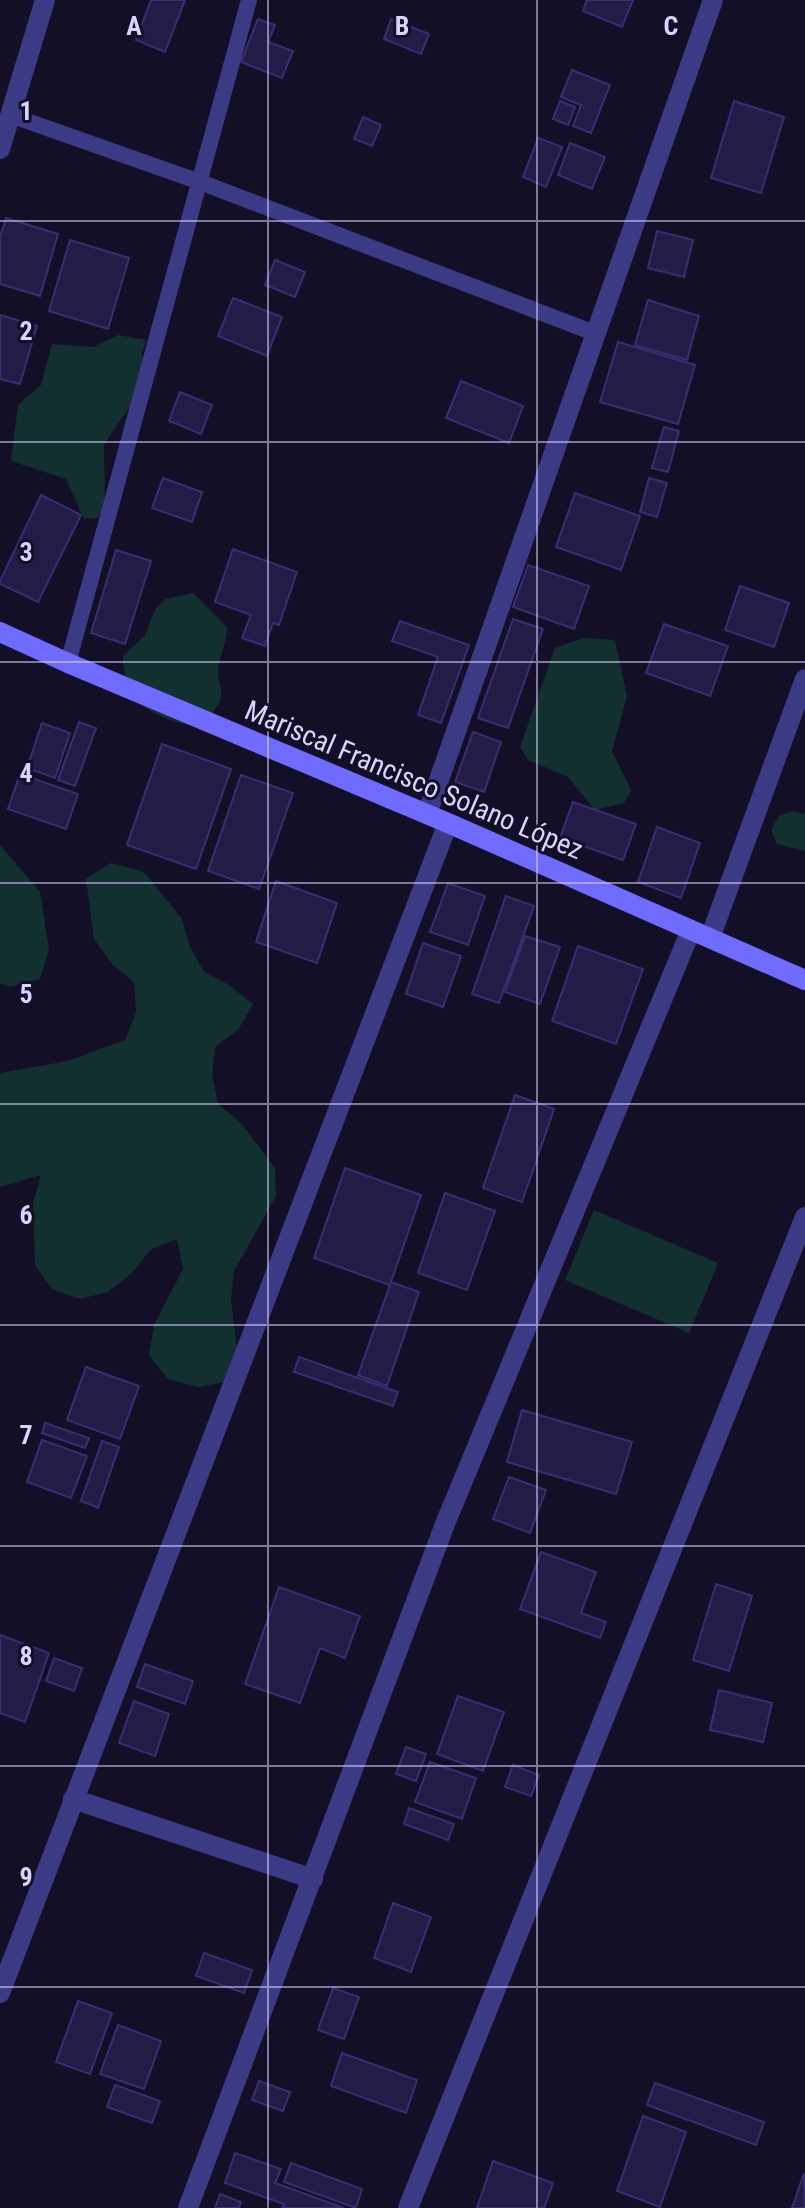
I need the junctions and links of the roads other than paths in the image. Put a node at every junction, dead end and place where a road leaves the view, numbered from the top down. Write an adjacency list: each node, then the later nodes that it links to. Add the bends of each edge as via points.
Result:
1 (45, 0): 4 (street)
2 (249, 0): 6 (lane)
3 (713, 0): 7 (street)
4 (10, 115): 5 (street); 6 (lane)
5 (0, 149)
6 (200, 182): 7 (lane); 9 (lane)
7 (597, 334): 11 (street)
8 (0, 632): 9 (main road, Mariscal Francisco Solano López)
9 (68, 663): 11 (main road, Mariscal Francisco Solano López)
10 (805, 679): 13 (street)
11 (427, 814): 12 (main road, Mariscal Francisco Solano López)
12 (448, 823): 13 (main road, Mariscal Francisco Solano López); 16 (street)
13 (700, 934): 14 (main road, Mariscal Francisco Solano López); 17 (street, via 445,1524)
14 (805, 980)
15 (805, 1217): 20 (street)
16 (73, 1799): 17 (street); 18 (street)
17 (313, 1879): 19 (street)
18 (0, 1993)
19 (188, 2208)
20 (408, 2208)

